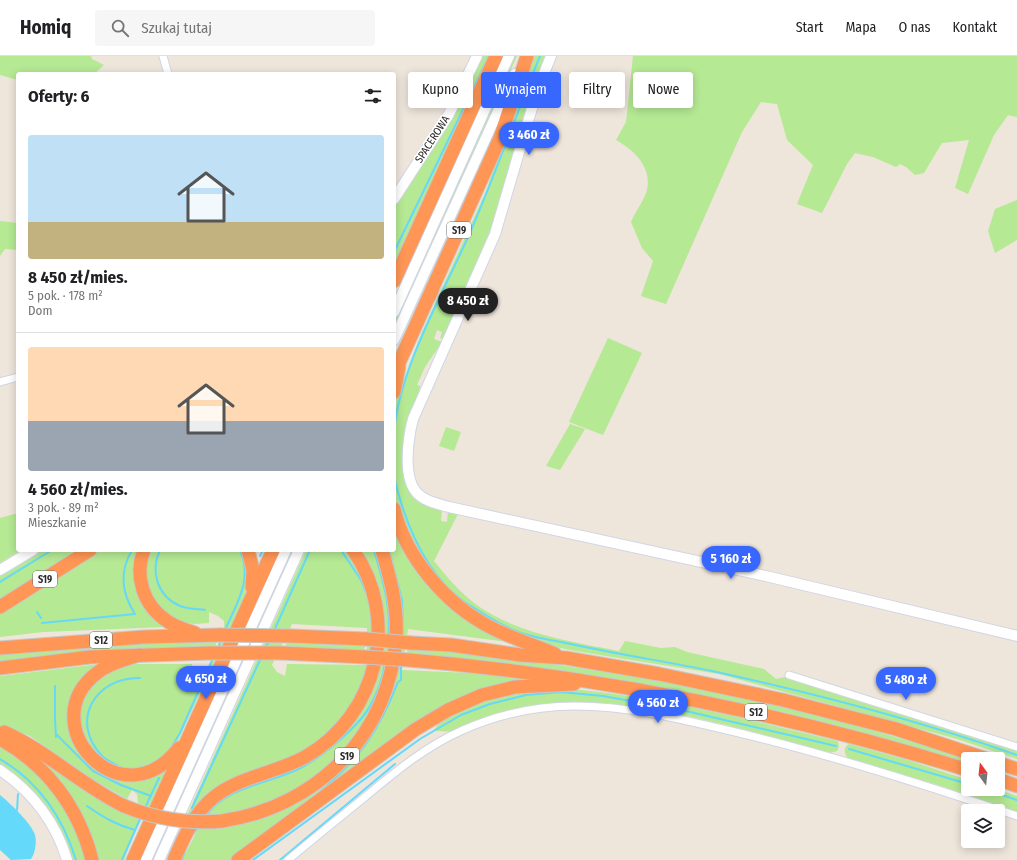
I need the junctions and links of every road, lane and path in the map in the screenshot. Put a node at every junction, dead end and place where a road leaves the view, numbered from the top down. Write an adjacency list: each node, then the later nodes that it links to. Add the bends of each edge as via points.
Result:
1 (163, 56): 7 (street)
2 (477, 56): 8 (street, SPACEROWA, via 443,124)
3 (496, 56): 9 (highway)
4 (509, 56): 10 (street)
5 (526, 56): 11 (street, via 484,139); 12 (highway, S19, via 500,138)
6 (551, 56): 31 (street, via 535,97 495,234 413,419 408,459 410,480 416,492 424,499 449,507 770,577)
7 (167, 72)
8 (396, 196)
9 (396, 277)
10 (396, 308)
11 (396, 336)
12 (401, 359): 13 (highway, S19); 16 (highway)
13 (396, 370)
14 (16, 378): 15 (street)
15 (0, 382)
16 (396, 383)
17 (396, 514): 34 (highway, via 417,559 458,605 490,627)
18 (30, 552): 27 (street)
19 (87, 552): 29 (highway, S19)
20 (144, 552): 30 (highway, via 140,580 151,606 171,624)
21 (248, 552): 28 (highway, via 253,574)
22 (272, 552): 28 (highway)
23 (285, 552): 53 (street)
24 (298, 552): 54 (street)
25 (354, 552): 55 (highway, via 364,567 372,589 377,605 379,628 373,672 358,705 339,731 313,752 292,763 238,783 209,801 192,823)
26 (383, 552): 38 (highway, S19, bridge, via 393,590 396,637 393,664 386,687 370,723 346,757 309,789 269,809 222,821 178,820 148,814 124,806 96,791 38,750)
27 (0, 570)
28 (247, 605): 39 (highway)
29 (0, 607)
30 (203, 636): 32 (highway, S12, via 144,637); 34 (highway, S12, bridge, via 366,639)
31 (1017, 636)
32 (0, 648)
33 (139, 655): 35 (highway, S12, via 67,659); 37 (highway, S12, bridge, via 210,653 365,657 520,670); 39 (highway, via 104,668 84,687 76,704 74,716 80,744 92,759 106,770 136,775 155,770 165,763)
34 (566, 658): 42 (highway, S12, via 783,700 896,730)
35 (0, 668)
36 (789, 675): 41 (street)
37 (610, 683): 44 (highway, S12, via 698,699 800,722); 56 (highway, via 515,687 482,695 448,710 410,733)
38 (0, 731)
39 (189, 735): 52 (highway)
40 (0, 738): 51 (highway, via 37,765 61,792 81,827)
41 (1017, 747)
42 (965, 752)
43 (1005, 765): 45 (highway)
44 (961, 768)
45 (1017, 769)
46 (0, 770): 50 (street, via 25,790 42,810 56,831)
47 (1005, 782): 48 (highway)
48 (1017, 786)
49 (1017, 816): 57 (street, via 890,774 777,743 651,713 619,708 550,707 510,714 476,724 451,736 404,764)
50 (67, 860)
51 (92, 860)
52 (132, 860)
53 (146, 860)
54 (159, 860)
55 (174, 860)
56 (238, 860)
57 (288, 860)

